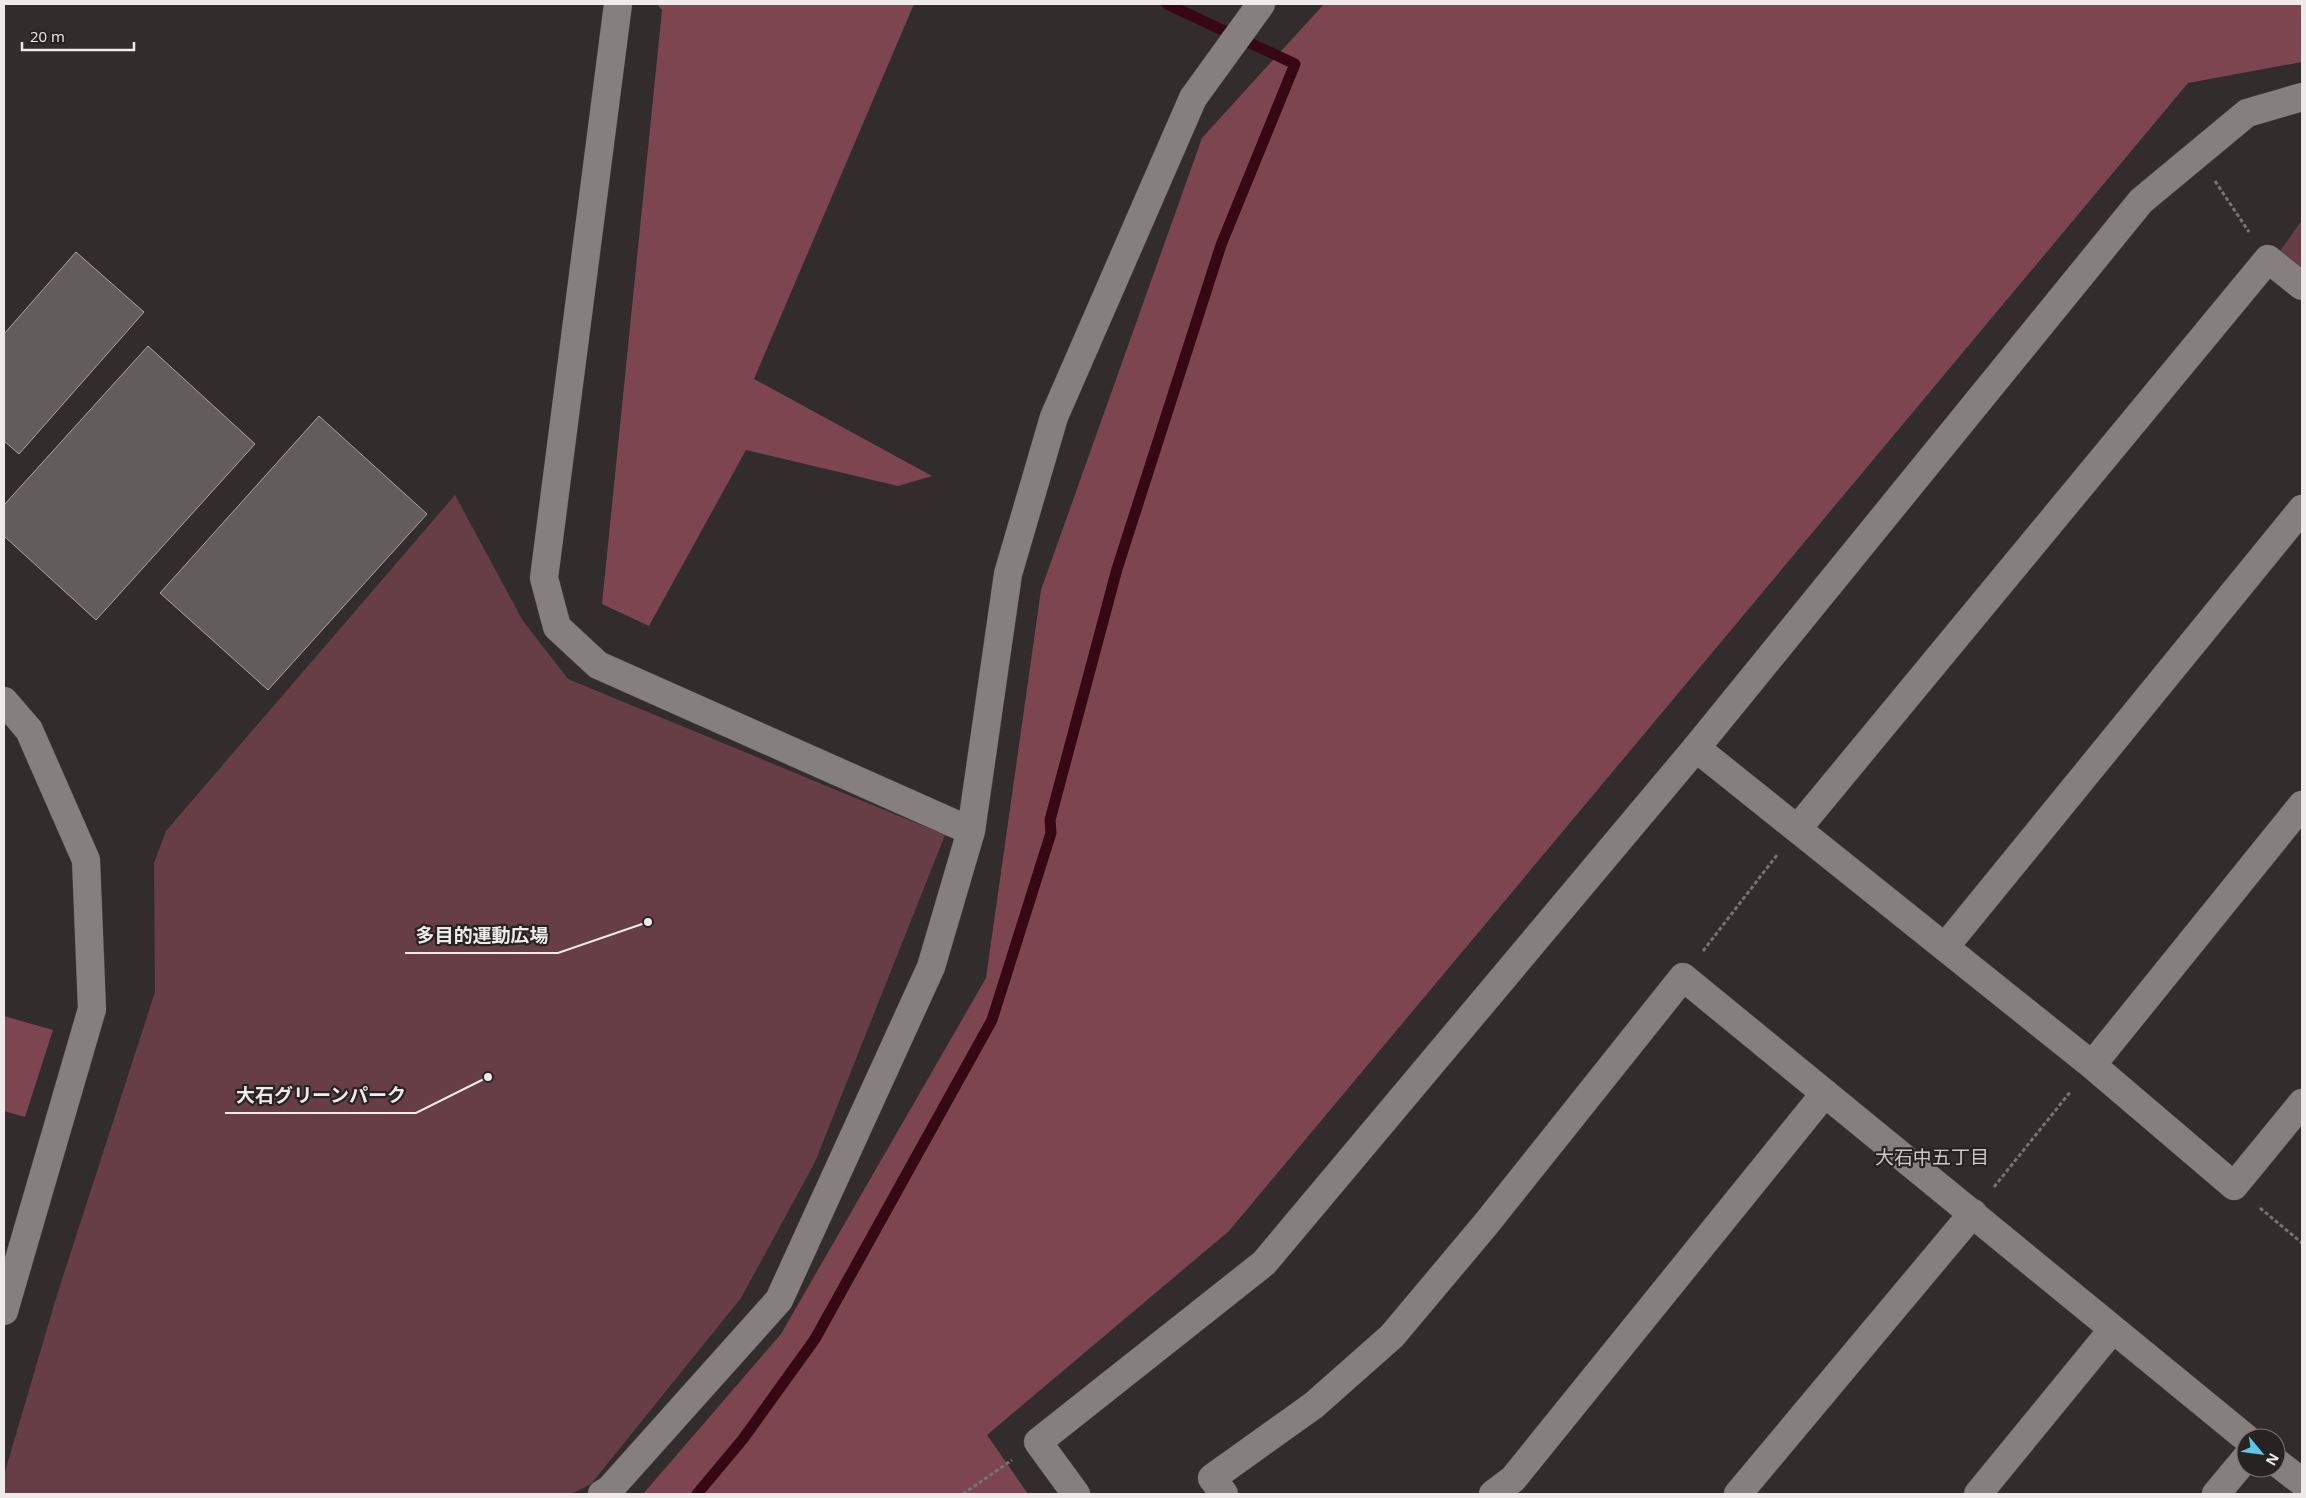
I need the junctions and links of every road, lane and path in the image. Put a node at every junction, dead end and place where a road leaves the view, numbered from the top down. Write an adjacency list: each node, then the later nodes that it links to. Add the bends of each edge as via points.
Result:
1 (618, 4): 12 (street, via 544,578 558,627 598,666)
2 (1261, 4): 12 (street, via 1193,98 1054,417 1008,574)
3 (2302, 97): 4 (street, via 2247,113)
4 (2196, 154): 5 (path); 9 (street, via 2141,201)
5 (2268, 259): 6 (street); 11 (street)
6 (2302, 286)
7 (2302, 509): 13 (street)
8 (4, 701): 21 (street, via 29,730 86,860 92,1009)
9 (1696, 748): 11 (street); 24 (street, via 1264,1262)
10 (2302, 805): 15 (street)
11 (1798, 828): 13 (street); 14 (path)
12 (971, 831): 28 (street, via 932,967 780,1300)
13 (1945, 947): 15 (street)
14 (1683, 977): 16 (street); 31 (street, via 1392,1336 1314,1405 1212,1478)
15 (2092, 1065): 18 (street); 19 (path)
16 (1825, 1094): 19 (street); 32 (street, via 1513,1479)
17 (2302, 1103): 18 (street)
18 (2234, 1186): 20 (path)
19 (1973, 1213): 22 (street); 33 (street)
20 (2302, 1242)
21 (4, 1311)
22 (2113, 1329): 23 (street); 34 (street)
23 (2236, 1430)
24 (1038, 1442): 29 (path); 30 (street)
25 (2236, 1470): 35 (street)
26 (2286, 1470): 27 (street)
27 (2302, 1482)
28 (602, 1494)
29 (963, 1494)
30 (1076, 1494)
31 (1224, 1494)
32 (1493, 1494)
33 (1738, 1494)
34 (1978, 1494)
35 (2216, 1494)

